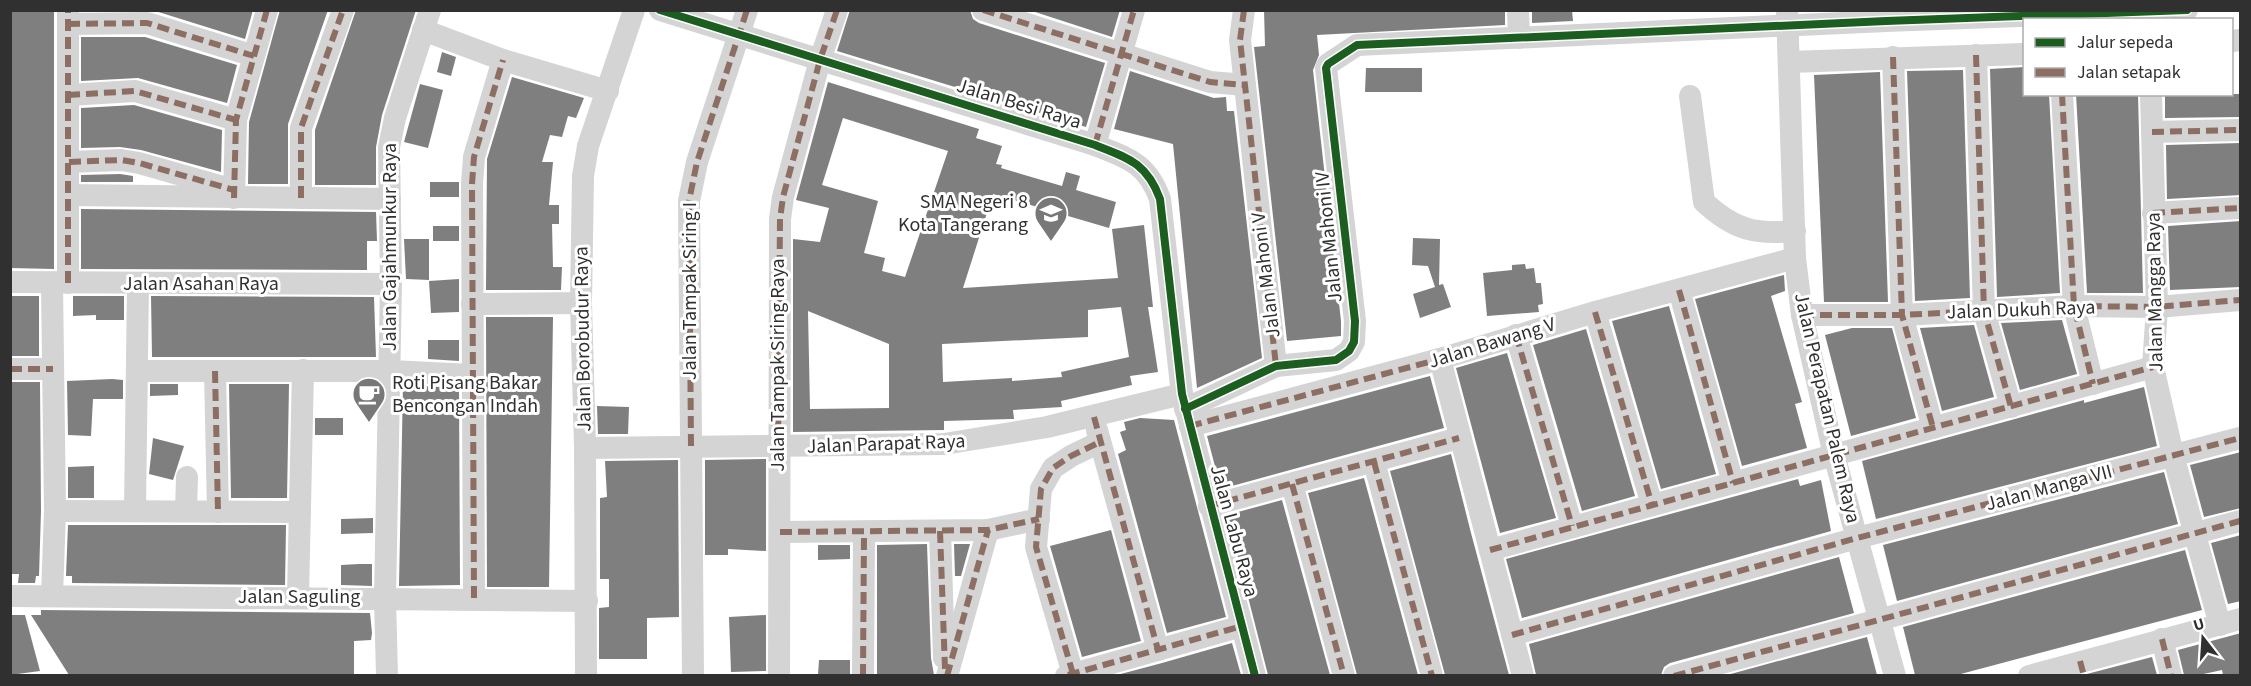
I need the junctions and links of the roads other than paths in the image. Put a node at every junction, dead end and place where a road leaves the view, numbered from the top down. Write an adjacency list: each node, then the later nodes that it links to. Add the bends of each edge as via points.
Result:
1 (267, 10): 24 (street)
2 (343, 10): 43 (street, via 301,128)
3 (634, 10): 29 (street, Jalan Borobudur Raya)
4 (660, 10): 18 (street, Jalan Besi Raya)
5 (747, 10): 18 (street, Jalan Tampak Siring I)
6 (837, 10): 27 (street, Jalan Tampak Siring Raya)
7 (983, 10): 21 (street)
8 (1134, 10): 21 (street)
9 (1244, 10): 28 (street, Jalan Mahoni V, via 1240,40)
10 (1518, 10): 19 (street)
11 (2187, 10): 13 (street)
12 (2057, 13): 13 (street); 14 (street)
13 (2148, 14)
14 (1973, 15): 15 (street)
15 (1885, 16): 20 (street)
16 (68, 17): 24 (street, via 147,23); 30 (street)
17 (427, 20): 26 (street); 44 (street, Jalan Gajahmunkur Raya, via 391,133)
18 (738, 36): 27 (street, Jalan Besi Raya); 82 (street, Jalan Tampak Siring I, via 689,201)
19 (1519, 38): 20 (street); 65 (street, Jalan Mahoni IV, via 1356,47 1326,68 1355,339 1343,357 1332,362)
20 (1788, 40): 25 (street); 47 (street, Jalan Perapatan Palem Raya)
21 (1120, 54): 28 (street, via 1210,82); 37 (street)
22 (2023, 54): 23 (street)
23 (1976, 55): 25 (street); 59 (street)
24 (254, 56): 34 (street)
25 (1893, 57): 62 (street)
26 (503, 60): 29 (street); 56 (street, via 474,157)
27 (820, 60): 37 (street, Jalan Besi Raya); 84 (street, Jalan Tampak Siring Raya, via 780,219)
28 (1245, 85): 65 (street, Jalan Mahoni V)
29 (608, 91): 55 (street, Jalan Borobudur Raya, via 584,168)
30 (68, 95): 34 (street, via 135,91); 38 (street)
31 (1690, 96): 47 (street, via 1704,202 1756,233)
32 (2062, 96): 57 (street)
33 (2151, 96): 36 (street, Jalan Mangga Raya)
34 (236, 120): 40 (street)
35 (2241, 130): 36 (street)
36 (2152, 132): 46 (street, Jalan Mangga Raya)
37 (1095, 145): 76 (street, Jalan Besi Raya, via 1138,164 1155,184)
38 (69, 162): 39 (street, via 122,160); 41 (street)
39 (160, 169): 40 (street); 42 (street)
40 (234, 194): 42 (street); 43 (street)
41 (68, 195): 42 (street); 50 (street)
42 (157, 197)
43 (301, 198): 44 (street)
44 (390, 199): 51 (street, Jalan Gajahmunkur Raya)
45 (2241, 208): 46 (street)
46 (2153, 213): 58 (street, Jalan Mangga Raya)
47 (1795, 231): 48 (street, Jalan Perapatan Palem Raya)
48 (1795, 258): 53 (street, Jalan Bawang V); 61 (street, Jalan Perapatan Palem Raya)
49 (10, 282): 50 (street, Jalan Asahan Raya)
50 (60, 284): 52 (street, Jalan Asahan Raya); 68 (street)
51 (392, 284): 52 (street, Jalan Asahan Raya); 72 (street, Jalan Gajahmunkur Raya)
52 (138, 285): 71 (street)
53 (1679, 290): 60 (street, Jalan Bawang V); 89 (street)
54 (2241, 300): 58 (street, Jalan Dukuh Raya)
55 (580, 303): 56 (street); 83 (street, Jalan Borobudur Raya)
56 (472, 304): 73 (street)
57 (2074, 306): 58 (street, Jalan Dukuh Raya); 59 (street, Jalan Dukuh Raya); 74 (street)
58 (2157, 307): 66 (street, Jalan Mangga Raya)
59 (1984, 311): 62 (street, Jalan Dukuh Raya); 75 (street)
60 (1595, 312): 63 (street, Jalan Bawang V); 91 (street)
61 (1802, 315): 62 (street, Jalan Dukuh Raya); 85 (street, Jalan Perapatan Palem Raya)
62 (1902, 315): 78 (street)
63 (1516, 335): 64 (street, Jalan Bawang V); 100 (street)
64 (1440, 359): 76 (street, Jalan Bawang V); 79 (street)
65 (1276, 366): 76 (street, Jalan Mahoni V)
66 (2153, 367): 74 (street); 86 (street, Jalan Mangga Raya)
67 (10, 369): 68 (street)
68 (53, 369): 94 (street)
69 (215, 370): 70 (street); 71 (street); 96 (street)
70 (303, 370): 72 (street); 97 (street)
71 (138, 371): 93 (street)
72 (390, 371): 73 (street); 111 (street, Jalan Gajahmunkur Raya)
73 (472, 375): 112 (street)
74 (2093, 384): 75 (street)
75 (2011, 407): 78 (street)
76 (1186, 410): 77 (street, Jalan Parapat Raya); 92 (street, Jalan Labu Raya)
77 (1094, 417): 81 (street); 84 (street, Jalan Parapat Raya, via 944,444)
78 (1933, 428): 85 (street)
79 (1459, 438): 87 (street); 107 (street)
80 (2241, 438): 86 (street, Jalan Manga VII)
81 (1100, 442): 98 (street, via 1062,461 1047,475 1041,489); 119 (street)
82 (691, 446): 83 (street, Jalan Parapat Raya); 84 (street, Jalan Parapat Raya); 123 (street, Jalan Tampak Siring I)
83 (585, 447): 113 (street, Jalan Borobudur Raya)
84 (778, 447): 103 (street, Jalan Tampak Siring Raya)
85 (1834, 454): 89 (street); 106 (street, Jalan Perapatan Palem Raya)
86 (2173, 455): 105 (street, Jalan Mangga Raya); 106 (street, Jalan Manga VII)
87 (1374, 462): 90 (street); 130 (street)
88 (187, 477): 95 (street)
89 (1733, 483): 91 (street)
90 (1292, 484): 92 (street); 129 (street)
91 (1652, 505): 100 (street)
92 (1209, 506): 116 (street, Jalan Labu Raya)
93 (135, 510): 94 (street); 95 (street)
94 (55, 511): 109 (street)
95 (186, 511): 96 (street)
96 (218, 512): 97 (street)
97 (300, 512): 110 (street)
98 (1039, 519): 101 (street); 127 (street, via 1036,548)
99 (2241, 521): 105 (street)
100 (1572, 526): 107 (street)
101 (988, 530): 102 (street); 126 (street)
102 (940, 531): 104 (street); 126 (street)
103 (780, 532): 104 (street); 124 (street, Jalan Tampak Siring Raya)
104 (864, 533): 125 (street)
105 (2195, 534): 114 (street); 115 (street, Jalan Mangga Raya)
106 (1857, 538): 114 (street, Jalan Perapatan Palem Raya); 117 (street, Jalan Manga VII)
107 (1490, 550): 117 (street)
108 (10, 596): 109 (street, Jalan Saguling)
109 (52, 596): 110 (street, Jalan Saguling)
110 (298, 597): 111 (street, Jalan Saguling)
111 (385, 597): 112 (street, Jalan Saguling); 121 (street, Jalan Gajahmunkur Raya)
112 (474, 598): 113 (street, Jalan Saguling)
113 (587, 601): 122 (street, Jalan Borobudur Raya)
114 (1879, 619): 132 (street); 133 (street, Jalan Perapatan Palem Raya)
115 (2230, 622): 118 (street)
116 (1242, 626): 119 (street); 128 (street, Jalan Labu Raya)
117 (1512, 635): 131 (street)
118 (2162, 639): 120 (street); 135 (street)
119 (1158, 650): 127 (street)
120 (2082, 668): 134 (street)
121 (387, 675)
122 (586, 675)
123 (693, 675)
124 (778, 675)
125 (863, 675)
126 (946, 675)
127 (1069, 675)
128 (1255, 675)
129 (1344, 675)
130 (1432, 675)
131 (1523, 675)
132 (1674, 675)
133 (1894, 675)
134 (2029, 675)
135 (2171, 675)

